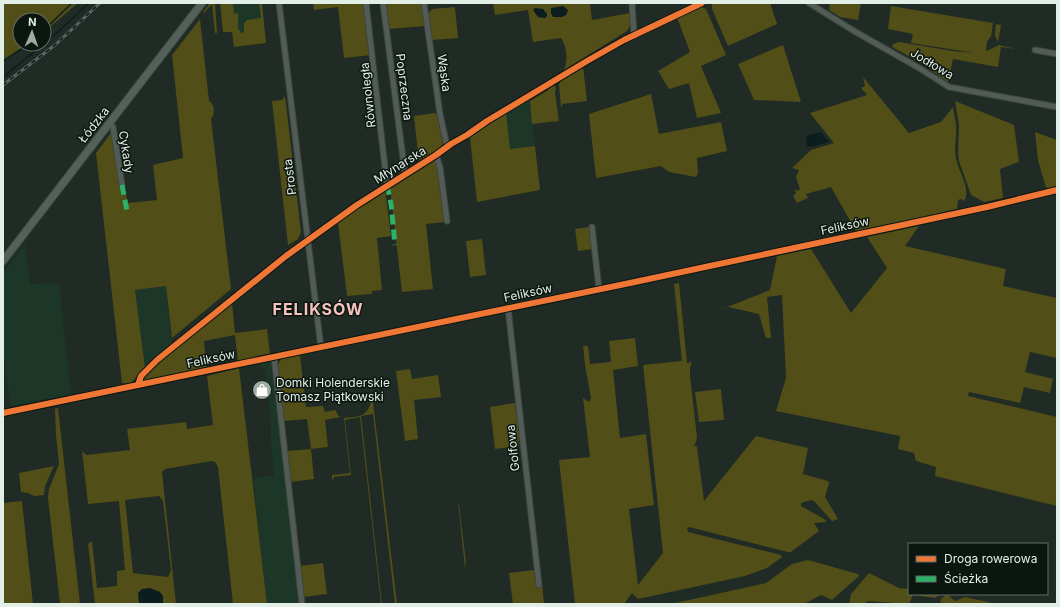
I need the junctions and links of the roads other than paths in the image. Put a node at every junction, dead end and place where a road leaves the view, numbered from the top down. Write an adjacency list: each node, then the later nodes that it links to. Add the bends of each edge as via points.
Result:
1 (202, 3): 13 (main road, Łódzka)
2 (279, 3): 22 (street, Prosta)
3 (366, 3): 18 (street, Równoległa)
4 (383, 3): 16 (street, Poprzeczna)
5 (424, 3): 14 (street, Wąska)
6 (632, 3): 9 (street)
7 (702, 3): 9 (street, Młynarska)
8 (809, 3): 12 (street, Jodłowa, via 949,86)
9 (634, 35): 14 (street, Młynarska, via 502,111)
10 (1035, 50): 11 (street)
11 (1057, 54)
12 (1057, 107)
13 (109, 123): 17 (street, Cykady, via 113,127); 23 (main road, Łódzka)
14 (447, 146): 15 (street, Młynarska)
15 (436, 155): 16 (street, Młynarska); 20 (street, via 440,167)
16 (405, 174): 18 (street, Młynarska)
17 (122, 185)
18 (387, 185): 22 (street, Młynarska)
19 (1057, 190): 24 (street, Feliksów)
20 (447, 222)
21 (592, 227): 24 (street)
22 (309, 240): 26 (street, Prosta); 28 (street, Młynarska, via 246,287 157,360 142,376)
23 (3, 261)
24 (599, 289): 25 (street, Feliksów)
25 (508, 308): 26 (street, Feliksów); 30 (street, Golfowa)
26 (321, 348): 27 (street, Feliksów)
27 (274, 357): 28 (street, Feliksów); 31 (street)
28 (138, 385): 29 (street, Feliksów)
29 (3, 413)
30 (539, 585)
31 (302, 604)

